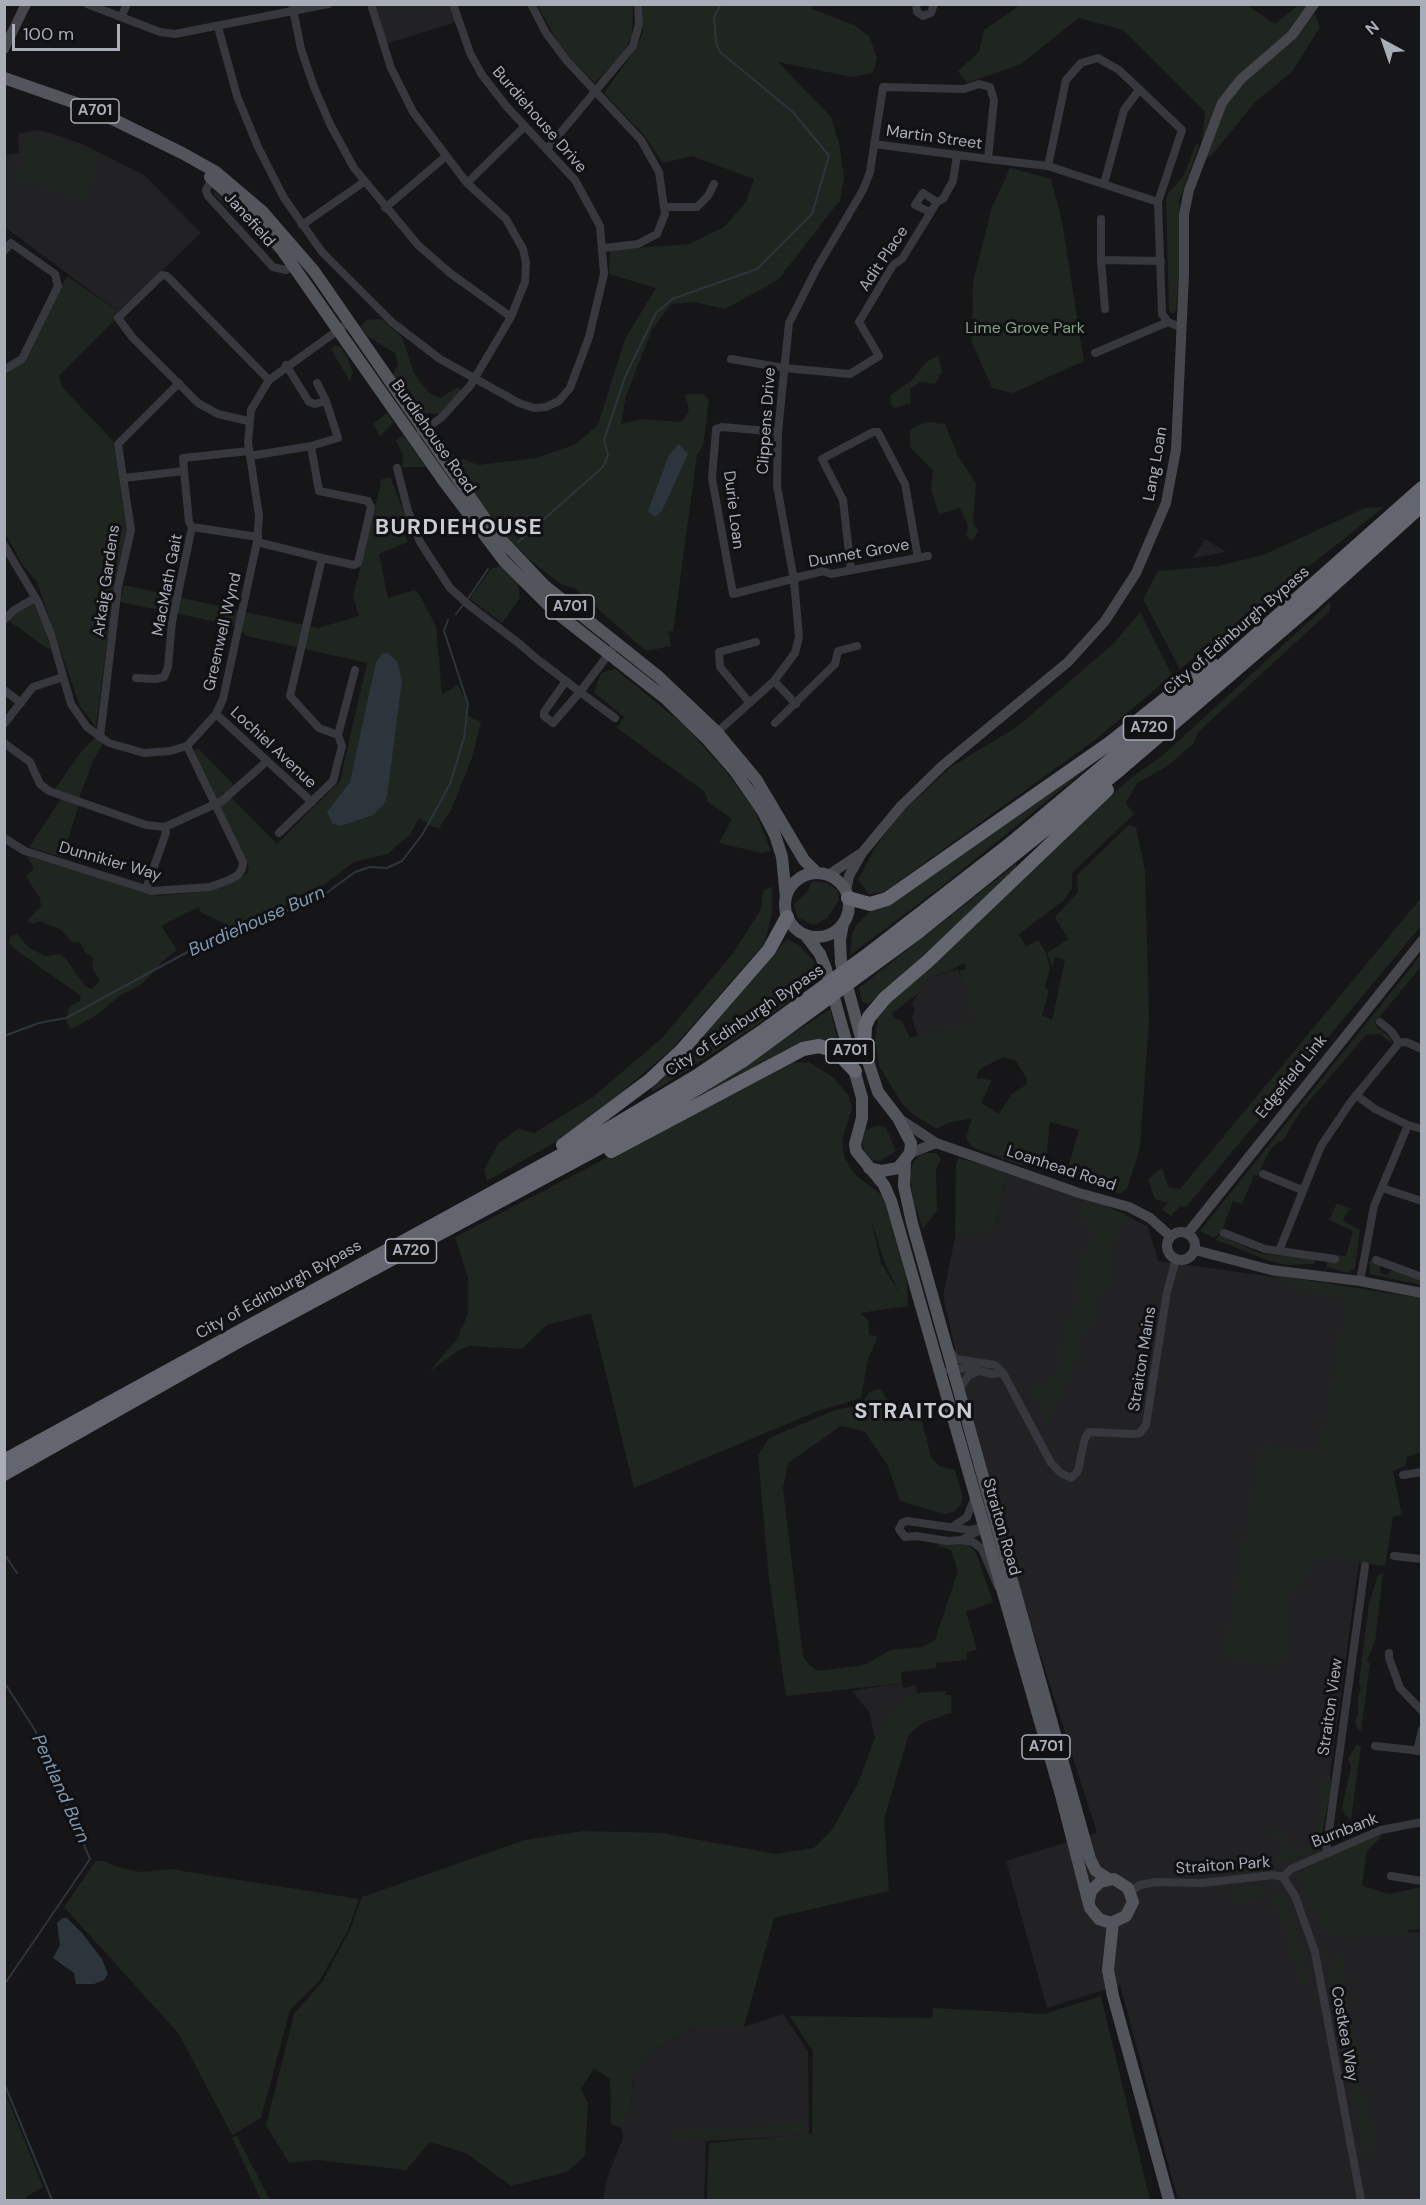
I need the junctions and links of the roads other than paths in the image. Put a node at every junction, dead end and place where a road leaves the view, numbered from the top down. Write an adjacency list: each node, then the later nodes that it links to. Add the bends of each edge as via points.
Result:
1 (26, 4): 16 (street)
2 (87, 4): 13 (street)
3 (127, 4): 13 (street)
4 (328, 4): 12 (street)
5 (371, 4): 25 (street, via 401,91)
6 (453, 4): 21 (street, Burdiehouse Drive, via 482,75)
7 (531, 4): 20 (street, via 556,48)
8 (638, 4): 20 (street, via 639,24 633,46)
9 (934, 4): 11 (street, via 931,12 923,16)
10 (1314, 4): 49 (street, Lang Loan, via 1292,35 1241,79 1215,116 1186,203)
11 (916, 6): 14 (street)
12 (292, 8): 15 (street); 29 (street, via 301,49 322,107)
13 (121, 16): 15 (street, via 166,34)
14 (914, 18)
15 (218, 27): 39 (street, Burdiehouse Drive, via 234,86 258,147)
16 (4, 49)
17 (4, 78): 28 (main road, Burdiehouse Road / A701, via 90,108 182,153)
18 (883, 87): 22 (street, Clippens Drive); 26 (street, Martin Street, via 990,87 994,100)
19 (1139, 90): 27 (street, via 1105,60 1089,58 1081,63 1066,80); 32 (street, via 1124,110); 34 (street, via 1182,130)
20 (595, 92): 23 (street); 35 (street, via 648,148 659,172)
21 (525, 126): 23 (street, Burdiehouse Drive); 30 (street)
22 (874, 144): 24 (street, Martin Street); 53 (street, Clippens Drive, via 870,172 855,207 789,323)
23 (547, 149): 40 (street, Burdiehouse Drive, via 575,180 591,206)
24 (957, 154): 26 (street, Martin Street); 33 (street, Adit Place, via 953,181)
25 (445, 157): 30 (street); 36 (street)
26 (988, 159): 27 (street)
27 (1048, 166): 32 (street)
28 (214, 175): 44 (main road, Burdiehouse Road / A701); 44 (street, Janefield, via 206,190 208,196 273,267 286,270); 48 (main road, Burdiehouse Road / A701, via 242,192 278,227 314,272)
29 (364, 182): 36 (street); 39 (street)
30 (467, 183): 46 (street, via 506,219 523,249 525,282)
31 (714, 184): 35 (street, via 697,207)
32 (1104, 184): 34 (street)
33 (937, 202): 37 (street, Adit Place); 37 (street, via 923,193 915,205)
34 (1158, 202): 43 (street)
35 (665, 207): 40 (street, via 661,227 652,238 638,244)
36 (385, 208): 46 (street, via 437,262)
37 (930, 212): 53 (street, Adit Place, via 859,322 879,356 850,374)
38 (1101, 219): 42 (street)
39 (302, 225): 56 (street, Burdiehouse Drive, via 331,262 393,323)
40 (604, 248): 56 (street, Burdiehouse Drive, via 602,292 585,352 565,395 553,405 534,408)
41 (4, 251): 54 (street, via 11,243 55,273 58,286 21,359)
42 (1101, 260): 43 (street); 45 (street)
43 (1161, 261): 47 (street, via 1162,314)
44 (293, 266): 48 (main road, Burdiehouse Road / A701)
45 (1105, 309)
46 (511, 317): 56 (street)
47 (1168, 322): 49 (street); 50 (street)
48 (343, 327): 52 (street, Greenwell Wynd); 62 (main road, Burdiehouse Road / A701)
49 (1180, 327): 110 (street, Lang Loan, via 1179,424 1171,479 1154,536 1121,598 1068,662 942,766)
50 (1095, 353)
51 (731, 358): 53 (street)
52 (286, 365): 55 (street, Greenwell Wynd); 59 (street, via 309,402)
53 (784, 368): 61 (street, Clippens Drive)
54 (4, 370)
55 (269, 380): 57 (street, via 162,275 118,321); 60 (street, Greenwell Wynd, via 255,399)
56 (474, 380): 62 (street, via 450,410)
57 (179, 382): 60 (street, via 206,409); 67 (street, Arkaig Gardens, via 119,440)
58 (317, 382): 59 (street)
59 (326, 400): 63 (street, via 338,438)
60 (248, 421): 64 (street, Greenwell Wynd)
61 (778, 432): 78 (street, Clippens Drive, via 777,486); 78 (street, Durie Loan, via 716,429 712,478 732,592)
62 (418, 434): 83 (main road, Burdiehouse Road / A701, via 472,521 523,582 553,610)
63 (311, 446): 64 (street); 74 (street, via 318,491 368,501 372,507 358,563)
64 (250, 453): 66 (street, via 183,458); 71 (street, Greenwell Wynd, via 259,516)
65 (397, 468): 87 (street, via 420,542 439,574 470,606)
66 (184, 471): 67 (street); 70 (street, MacMath Gait)
67 (124, 478): 101 (street, Arkaig Gardens, via 131,530 118,587)
68 (1422, 488): 76 (highway, City of Edinburgh Bypass / A720)
69 (1422, 505): 98 (highway, City of Edinburgh Bypass / A720)
70 (192, 527): 71 (street); 86 (street, MacMath Gait, via 174,611 168,667 164,677)
71 (258, 540): 74 (street); 94 (street, Greenwell Wynd, via 223,699)
72 (4, 545): 79 (street)
73 (928, 556): 75 (street, Dunnet Grove)
74 (322, 558): 99 (street, via 290,696 319,728)
75 (918, 558): 77 (street, Dunnet Grove); 77 (street, via 904,484 878,432 873,432 822,459 843,500)
76 (1345, 558): 114 (highway, via 1110,743 898,892 870,904); 120 (highway, City of Edinburgh Bypass / A720)
77 (851, 570): 78 (street, Dunnet Grove, via 831,574 823,571)
78 (794, 580): 88 (street, Clippens Drive, via 799,637 795,652)
79 (35, 598): 80 (street); 85 (street, via 51,634)
80 (4, 620)
81 (756, 642): 92 (street, via 719,652 720,667)
82 (857, 646): 93 (street, via 838,651 835,664)
83 (613, 648): 90 (street); 100 (main road, Burdiehouse Road / A701)
84 (355, 670): 99 (street)
85 (63, 677): 91 (street, via 33,687); 101 (street, via 71,704)
86 (136, 678)
87 (566, 681): 90 (street); 90 (street, via 544,716 556,722)
88 (774, 681): 92 (street, Clippens Drive); 93 (street)
89 (4, 690): 91 (street)
90 (580, 692): 95 (street)
91 (21, 703): 97 (street)
92 (750, 703): 100 (street, Clippens Drive)
93 (796, 704): 96 (street)
94 (216, 714): 103 (street, Greenwell Wynd); 104 (street, Lochiel Avenue)
95 (615, 718)
96 (775, 723)
97 (4, 724)
98 (1170, 728): 120 (highway, City of Edinburgh Bypass / A720, via 1015,855); 125 (highway, via 885,998 865,1026)
99 (338, 735): 105 (street, via 342,746 336,776)
100 (713, 736): 111 (main road, Burdiehouse Road / A701, via 756,779 804,860); 115 (main road, Burdiehouse Road / A701, via 775,835 782,857)
101 (100, 737): 103 (street, via 144,753)
102 (4, 743): 107 (street, via 30,762 40,784 49,791 146,825)
103 (187, 746): 106 (street)
104 (266, 762): 105 (street, Lochiel Avenue); 106 (street)
105 (312, 802): 108 (street)
106 (215, 805): 107 (street); 113 (street, Dunnikier Way, via 243,862 242,869 229,880 210,887 162,892)
107 (165, 827): 113 (street)
108 (279, 833)
109 (4, 838): 113 (street, Dunnikier Way, via 25,851)
110 (862, 853): 112 (street, Lang Loan); 114 (street, Lang Loan, via 849,876)
111 (816, 872): 112 (main road); 115 (main road, via 795,881)
112 (830, 874): 114 (main road)
113 (146, 889)
114 (847, 894): 117 (main road, A701)
115 (786, 898): 116 (main road, A701)
116 (786, 917): 118 (main road, A701); 138 (highway, via 769,950 650,1080 557,1149)
117 (843, 924): 118 (main road, via 826,936); 125 (main road, Straiton Road / A701, via 840,954)
118 (807, 937): 126 (main road, Straiton Road / A701, via 823,960)
119 (1422, 941): 139 (street, Edgefield Link)
120 (868, 963): 121 (highway, City of Edinburgh Bypass / A720)
121 (809, 1007): 138 (highway, City of Edinburgh Bypass / A720, via 658,1099); 144 (highway, City of Edinburgh Bypass / A720, via 661,1112)
122 (1380, 1022): 123 (street)
123 (1399, 1043): 124 (street); 127 (street)
124 (1422, 1048)
125 (864, 1049): 128 (main road, Straiton Road / A701, via 878,1092)
126 (855, 1071): 133 (main road, Straiton Road / A701, via 863,1108 855,1144 859,1158); 144 (highway, via 836,1051 819,1046 803,1049 669,1122)
127 (1356, 1095): 129 (street); 136 (street, via 1321,1146)
128 (898, 1118): 131 (street, Loanhead Road); 132 (main road, Straiton Road / A701, via 911,1143)
129 (1408, 1125): 130 (street); 135 (street)
130 (1422, 1129)
131 (936, 1143): 132 (street); 141 (street, Loanhead Road, via 1129,1207 1150,1218)
132 (907, 1157): 133 (main road, via 888,1171); 151 (main road, Straiton Road / A701, via 905,1195)
133 (869, 1168): 151 (main road, Straiton Road / A701, via 884,1185 891,1201)
134 (1263, 1174): 136 (street)
135 (1382, 1188): 137 (street); 149 (street, via 1372,1214)
136 (1302, 1190): 143 (street)
137 (1422, 1202)
138 (430, 1226): 156 (highway, City of Edinburgh Bypass / A720)
139 (1188, 1233): 141 (street); 142 (street)
140 (1224, 1233): 143 (street)
141 (1170, 1236): 145 (street, via 1167,1249)
142 (1195, 1250): 145 (street, via 1188,1258); 149 (street, via 1271,1270)
143 (1279, 1251): 146 (street)
144 (400, 1257): 158 (highway, City of Edinburgh Bypass / A720, via 244,1338)
145 (1176, 1259): 153 (street, Straiton Mains, via 1146,1425 1134,1434 1089,1432 1078,1472 1071,1478 1051,1463)
146 (1335, 1259)
147 (1376, 1260): 148 (street)
148 (1422, 1277)
149 (1360, 1281): 150 (street)
150 (1422, 1293)
151 (951, 1366): 152 (street); 153 (street, via 995,1365); 154 (main road, Straiton Road / A701); 160 (main road, Straiton Road / A701, via 964,1459)
152 (978, 1371): 153 (street); 154 (street, via 968,1376)
153 (1004, 1373)
154 (960, 1389): 155 (main road, Straiton Road / A701)
155 (978, 1455): 163 (street, via 978,1474 990,1517); 165 (main road, Straiton Road / A701)
156 (4, 1461)
157 (1418, 1470): 159 (street)
158 (4, 1474)
159 (1403, 1475)
160 (975, 1496): 162 (street, via 968,1517); 163 (main road, Straiton Road / A701)
161 (912, 1524): 162 (street); 164 (street); 164 (street, via 904,1522 899,1529 903,1536)
162 (952, 1527): 163 (street)
163 (983, 1527): 165 (street); 166 (street); 170 (main road, Straiton Road / A701)
164 (911, 1535): 166 (street)
165 (1000, 1537): 180 (main road, Straiton Road / A701, via 1090,1860 1096,1871)
166 (961, 1540): 170 (street, via 982,1549)
167 (1394, 1556): 168 (street, via 1409,1562)
168 (1422, 1559)
169 (1365, 1566): 177 (street, Straiton View)
170 (1002, 1593): 183 (main road, Straiton Road / A701)
171 (1387, 1656): 172 (street, via 1400,1688)
172 (1422, 1711)
173 (1422, 1730): 175 (street)
174 (1375, 1746): 175 (street)
175 (1419, 1751)
176 (1422, 1822): 177 (street, Burnbank, via 1381,1830)
177 (1326, 1852): 179 (street, Burnbank)
178 (1391, 1876): 181 (street)
179 (1283, 1877): 182 (street, Straiton Park, via 1156,1882); 186 (street, Costkea Way, via 1295,1896 1315,1952)
180 (1109, 1880): 182 (main road, A701, via 1123,1883); 183 (main road, via 1095,1886)
181 (1422, 1881)
182 (1130, 1892): 184 (main road, via 1131,1910)
183 (1089, 1900): 184 (main road, A701, via 1099,1919)
184 (1113, 1922): 185 (main road, via 1108,1958 1112,1989)
185 (1169, 2200)
186 (1361, 2200)

